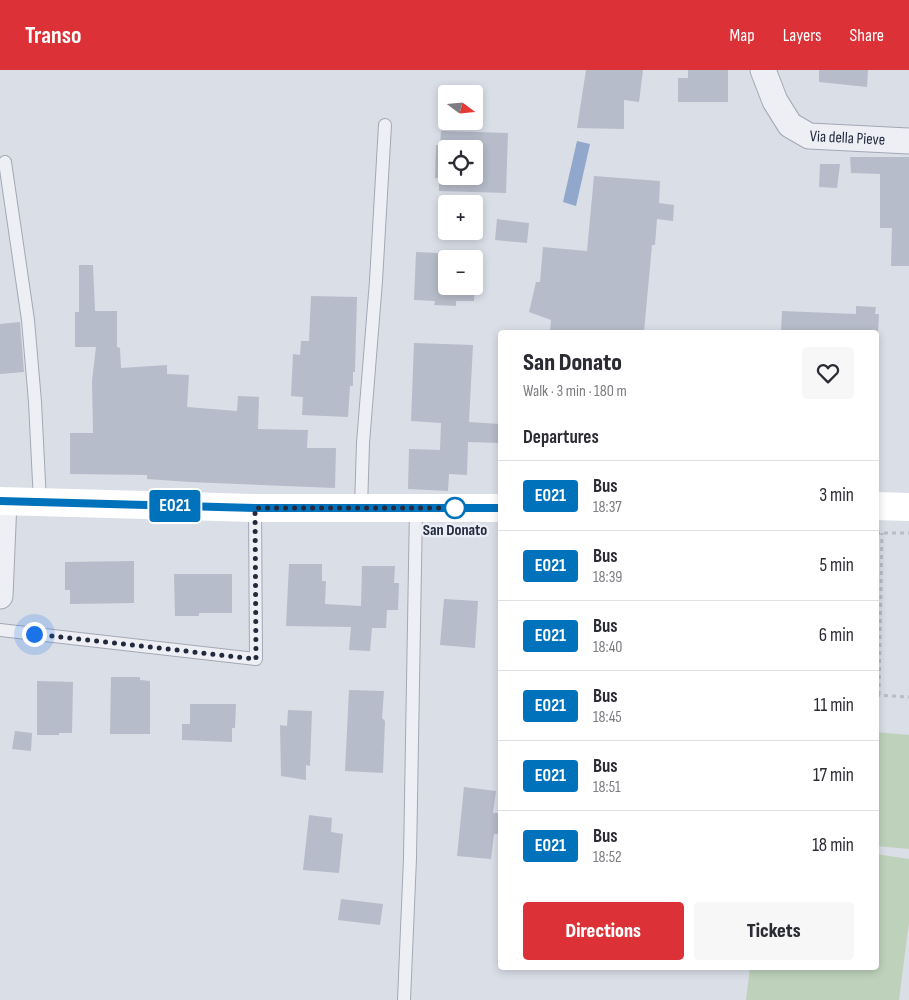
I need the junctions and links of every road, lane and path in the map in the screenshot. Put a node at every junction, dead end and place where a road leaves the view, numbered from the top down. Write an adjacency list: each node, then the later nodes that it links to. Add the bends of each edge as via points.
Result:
1 (764, 70): 3 (street, Via della Pieve, via 775,101 790,125 809,136)
2 (384, 125): 10 (lane)
3 (909, 141)
4 (5, 162): 6 (lane, via 28,320)
5 (2, 501): 6 (street); 15 (street)
6 (40, 502): 9 (street)
7 (879, 506): 8 (street)
8 (909, 507)
9 (255, 508): 10 (street); 16 (lane, via 256,659)
10 (360, 508): 11 (street)
11 (416, 508): 12 (street); 20 (lane, via 410,858)
12 (498, 508)
13 (882, 533): 14 (path); 17 (path)
14 (909, 534)
15 (0, 596)
16 (0, 630)
17 (879, 654)
18 (879, 695): 19 (path)
19 (909, 697)
20 (404, 1000)

